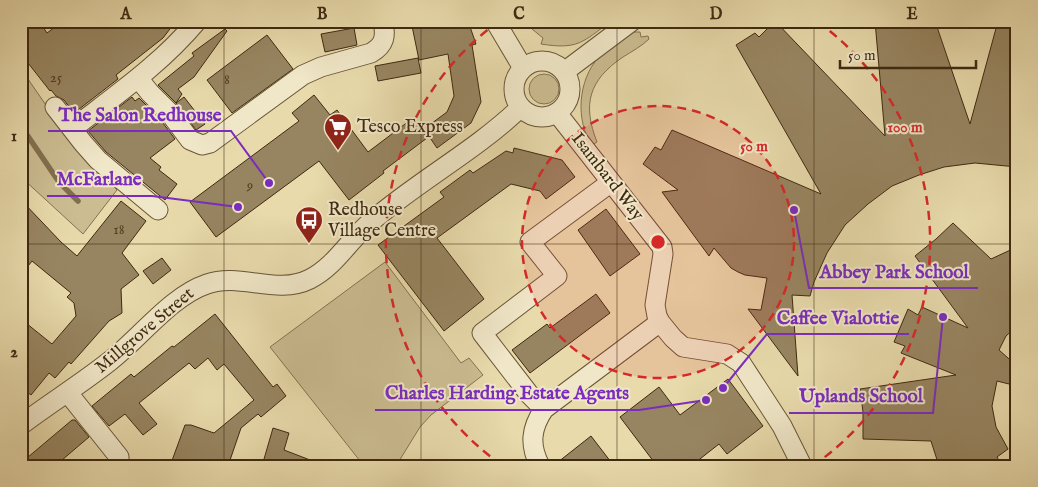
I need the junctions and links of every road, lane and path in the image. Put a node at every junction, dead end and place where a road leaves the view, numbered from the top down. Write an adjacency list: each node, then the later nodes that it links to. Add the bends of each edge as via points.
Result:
1 (197, 21): 7 (street, via 182,39)
2 (383, 21): 7 (street, via 384,42 378,49 303,75 210,143 202,145 190,140)
3 (495, 21): 5 (street)
4 (632, 21): 6 (street)
5 (523, 68): 6 (street, via 532,62 546,61); 9 (street, via 513,86)
6 (564, 72): 10 (street, via 570,83 570,92 566,104)
7 (138, 78): 11 (street)
8 (55, 107): 11 (street)
9 (520, 108): 10 (street, via 537,117); 15 (street, Millgrove Street, via 492,133 371,221 322,271 302,283 287,286 226,280 200,286 181,297 111,361)
10 (556, 113): 12 (street, Isambard Way)
11 (72, 129): 13 (street, via 98,160)
12 (610, 183): 14 (street, Isambard Way, via 662,247 655,305); 16 (street, via 530,242 557,276 482,333)
13 (158, 210)
14 (660, 322): 16 (street); 20 (street, via 684,347 727,354 741,363 765,397)
15 (68, 393): 17 (street, Millgrove Street); 18 (street, via 115,452)
16 (544, 409): 19 (street, via 535,425 532,441)
17 (21, 426)
18 (119, 466)
19 (540, 466)
20 (802, 466)

